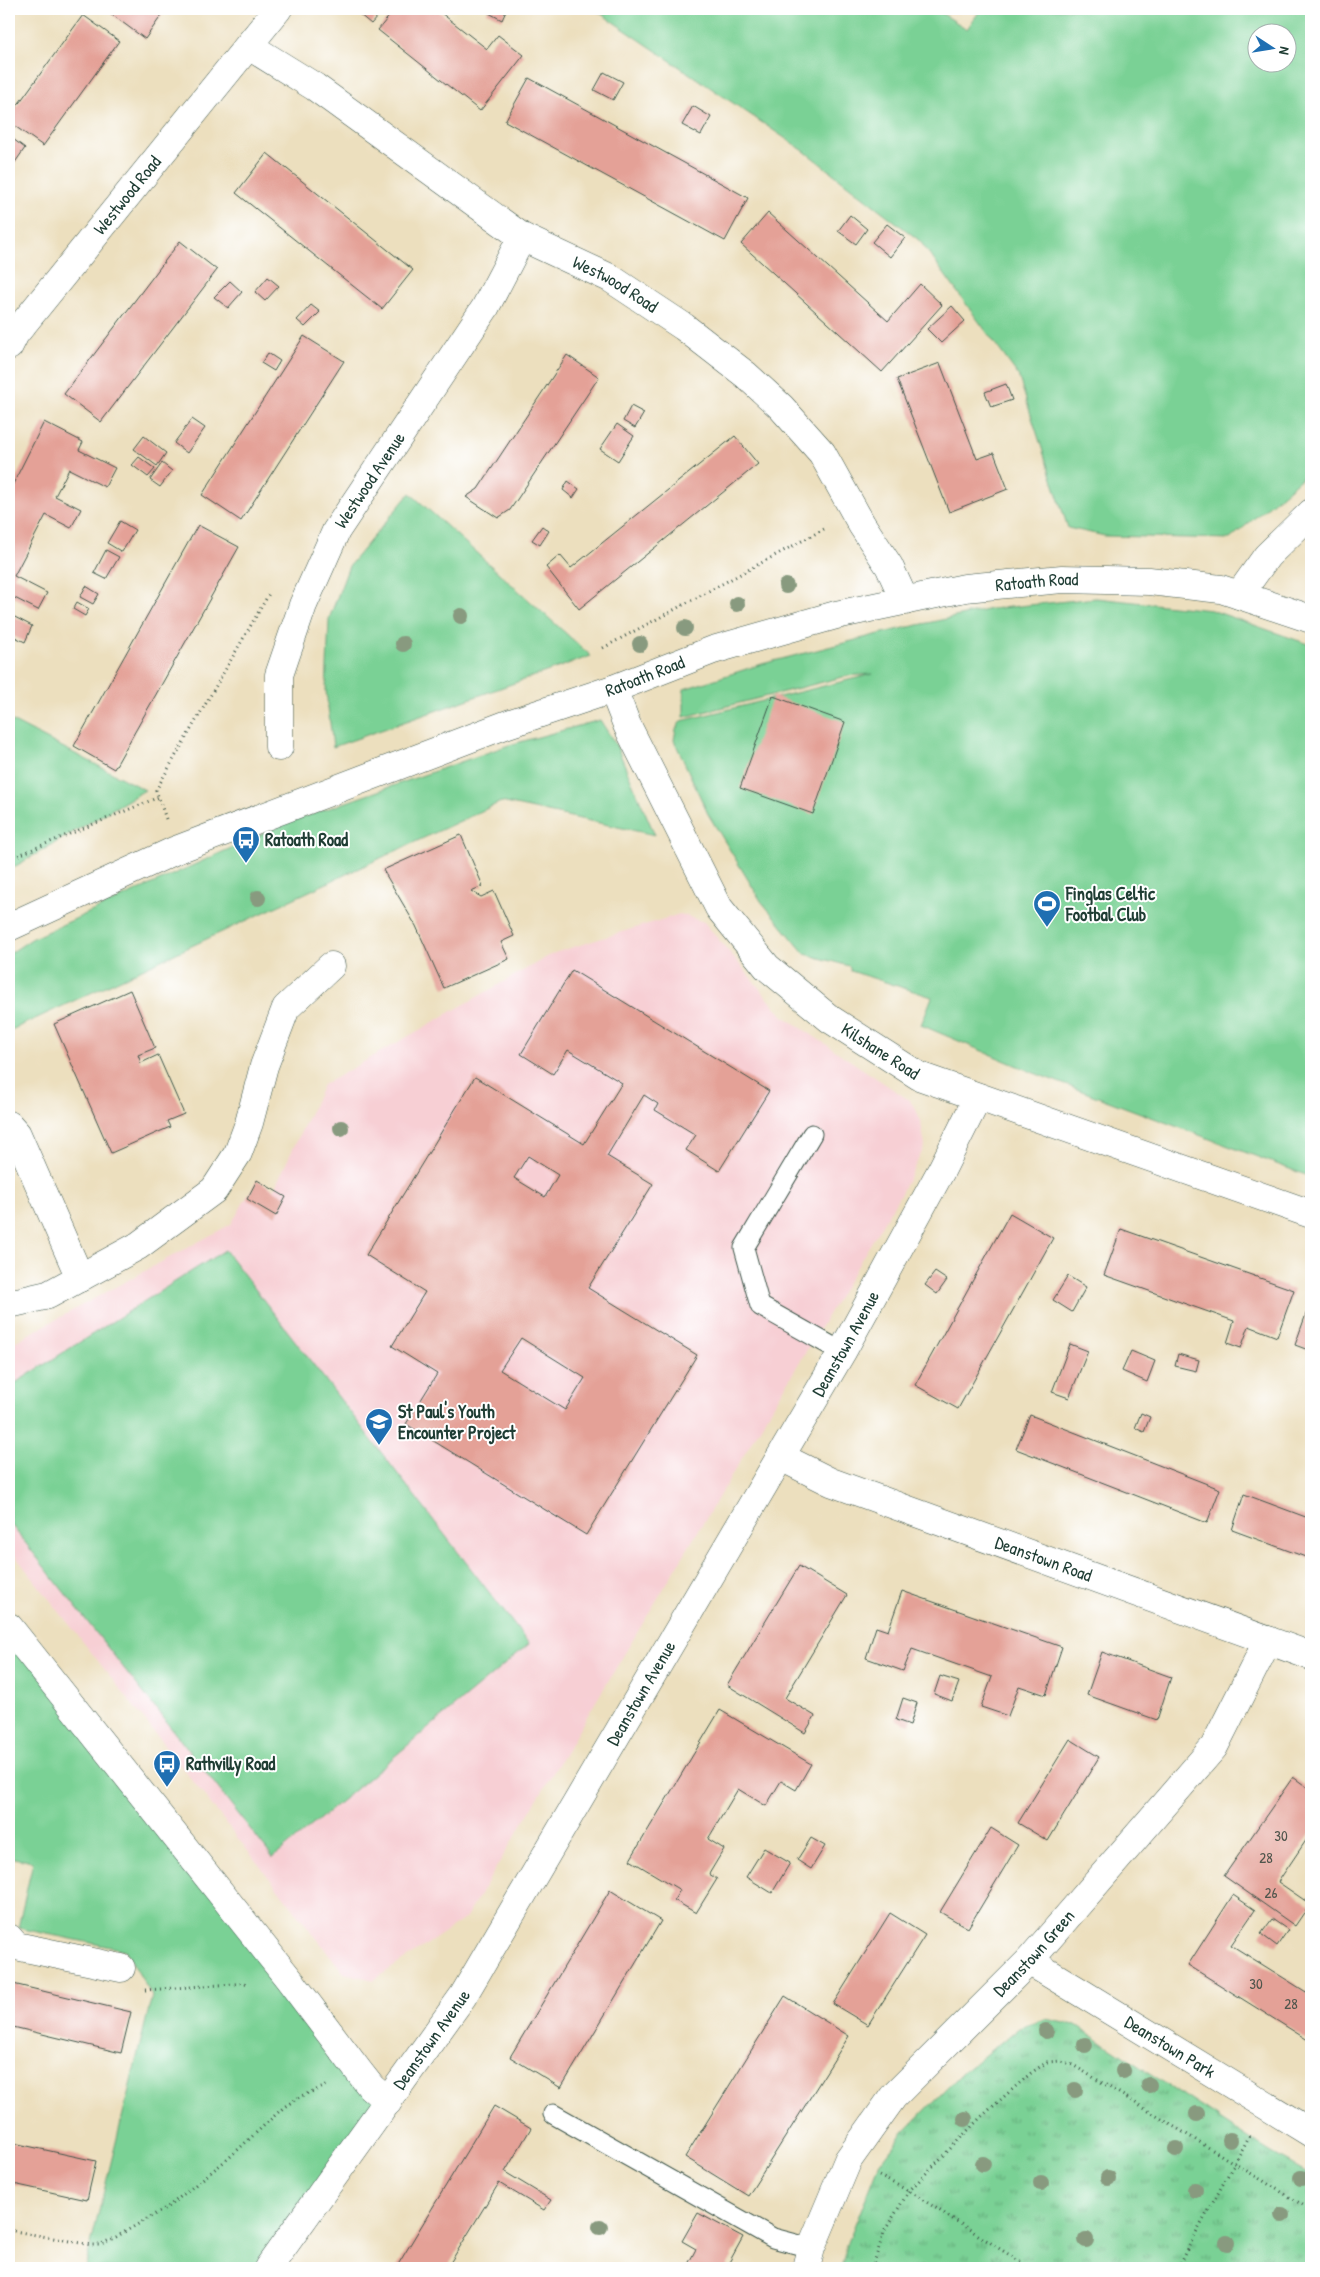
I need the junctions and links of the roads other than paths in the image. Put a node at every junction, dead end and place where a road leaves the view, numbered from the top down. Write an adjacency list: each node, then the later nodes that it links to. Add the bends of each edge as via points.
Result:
1 (278, 9): 2 (street, Westwood Road)
2 (248, 46): 3 (street, Westwood Road, via 315,87); 4 (street, Westwood Road)
3 (522, 237): 7 (street, Westwood Road, via 610,278 684,327 781,407 822,453); 10 (street, Westwood Avenue, via 484,308 336,531 303,605 279,675)
4 (9, 346)
5 (1311, 513): 6 (street, via 1267,556)
6 (1240, 595): 7 (street, Ratoath Road, via 1221,589 1149,581 1062,579 965,588); 8 (street, Ratoath Road)
7 (905, 601): 9 (street, Ratoath Road, via 836,615 713,650)
8 (1311, 619)
9 (613, 689): 11 (street, Ratoath Road, via 508,724 176,850); 13 (street, Kilshane Road, via 627,725 719,908 766,967 830,1018 919,1076)
10 (279, 747)
11 (9, 927)
12 (331, 966): 17 (street, via 286,1008 264,1066 238,1153 214,1190 138,1246)
13 (978, 1097): 16 (street, Kilshane Road); 19 (street, Deanstown Avenue)
14 (9, 1125): 17 (street, via 17,1134)
15 (812, 1134): 19 (lane, via 744,1248 760,1306)
16 (1311, 1214)
17 (80, 1278): 18 (street, via 48,1295)
18 (9, 1304)
19 (842, 1352): 20 (street, Deanstown Avenue)
20 (781, 1457): 22 (street, Deanstown Road, via 832,1482); 27 (street, Deanstown Avenue, via 463,1996)
21 (9, 1627): 27 (street, via 371,2087)
22 (1268, 1640): 23 (street, Deanstown Road); 25 (street, Deanstown Green, via 1214,1747)
23 (1311, 1656)
24 (9, 1938): 26 (street, via 16,1946)
25 (1029, 1961): 29 (street, Deanstown Park); 30 (street, Deanstown Green, via 893,2097 848,2160)
26 (121, 1968)
27 (388, 2102): 31 (street, Deanstown Avenue)
28 (553, 2114): 30 (lane)
29 (1311, 2133)
30 (809, 2258)
31 (268, 2268)

